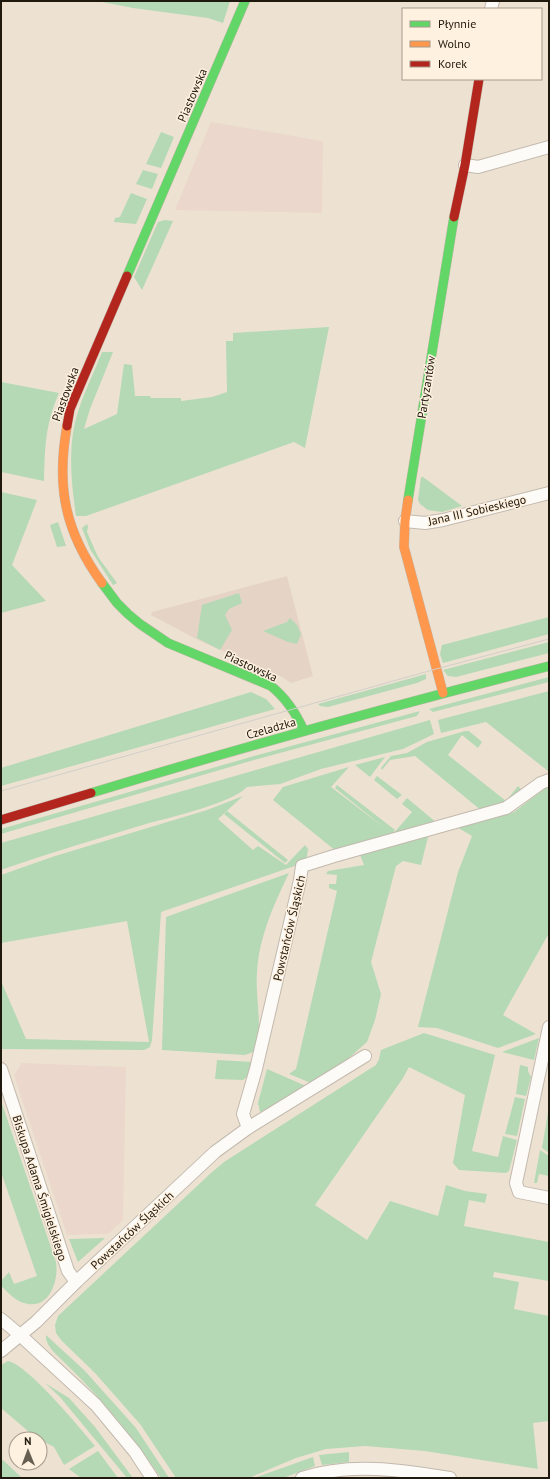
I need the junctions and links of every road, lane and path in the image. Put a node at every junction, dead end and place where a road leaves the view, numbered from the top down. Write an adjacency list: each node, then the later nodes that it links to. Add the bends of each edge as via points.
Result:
1 (245, 1): 9 (street, Piastowska, via 70,409 63,447 63,491 70,526 90,567 102,587 120,607 168,643 271,686 291,706)
2 (480, 80): 4 (street, Partyzantów)
3 (549, 147): 4 (street, via 478,167)
4 (465, 165): 6 (street, Partyzantów, via 453,222)
5 (549, 493): 6 (street, Jana III Sobieskiego, via 443,520 425,523)
6 (405, 521): 8 (street, Partyzantów, via 404,547)
7 (549, 666): 8 (street, Czeladzka)
8 (443, 693): 9 (street, Czeladzka)
9 (304, 731): 11 (street, Czeladzka)
10 (549, 780): 15 (street, Powstańców Śląskich, via 506,808 302,866 258,1061 243,1114)
11 (1, 820)
12 (549, 1027): 16 (street, via 516,1183 519,1192)
13 (365, 1056): 15 (street, Powstańców Śląskich)
14 (1, 1069): 17 (street, Biskupa Adama Śmigielskiego, via 68,1271)
15 (248, 1128): 17 (street, Powstańców Śląskich, via 215,1152)
16 (549, 1198)
17 (76, 1282): 19 (street, Powstańców Śląskich)
18 (1, 1319): 19 (street)
19 (20, 1335): 20 (street, Powstańców Śląskich); 21 (street, via 96,1405 135,1452)
20 (1, 1351)
21 (152, 1478)
22 (302, 1478): 23 (street, via 328,1471 365,1468 408,1471)
23 (450, 1478)

